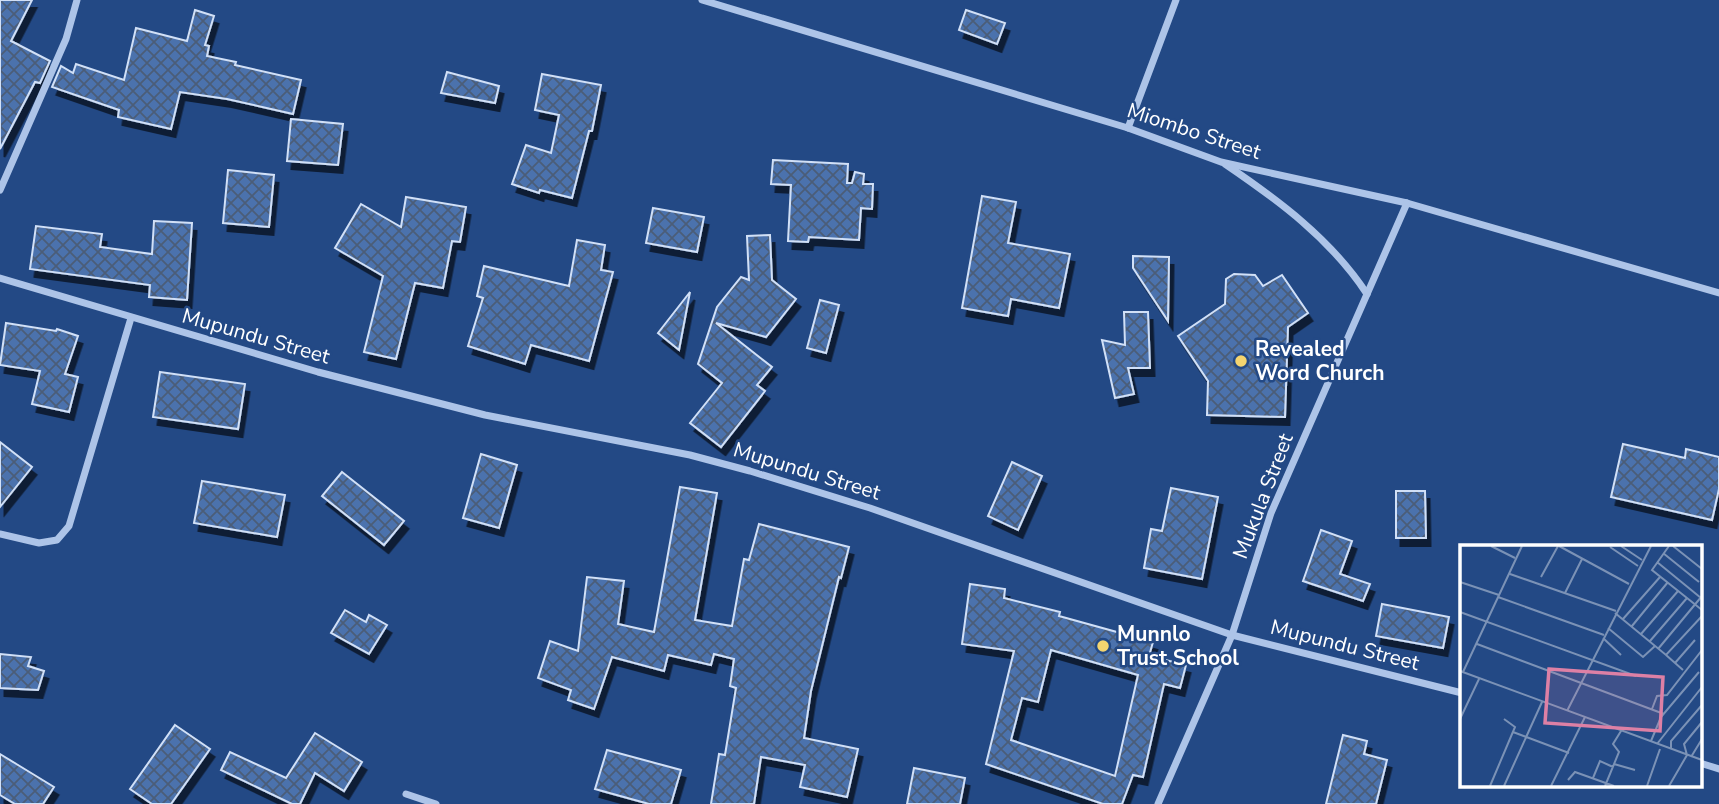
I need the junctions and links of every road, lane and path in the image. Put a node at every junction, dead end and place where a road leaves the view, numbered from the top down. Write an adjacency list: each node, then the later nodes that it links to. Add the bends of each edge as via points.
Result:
1 (76, 0): 6 (street, via 66,38)
2 (702, 0): 4 (street, Miombo Street)
3 (1176, 0): 4 (street)
4 (1128, 128): 5 (street, Miombo Street)
5 (1221, 162): 7 (street, Miombo Street); 10 (street, via 1312,230)
6 (0, 190)
7 (1407, 204): 9 (street, Miombo Street); 10 (street, Mukula Street)
8 (0, 278): 11 (street, Mupundu Street)
9 (1719, 293)
10 (1367, 294): 13 (street, Mukula Street, via 1271,513)
11 (131, 318): 12 (street, via 69,526 57,540 39,543); 13 (street, Mupundu Street, via 485,415 750,471 870,508)
12 (0, 534)
13 (1232, 635): 14 (street, Mupundu Street); 19 (street, Mukula Street)
14 (1460, 693)
15 (1702, 764): 16 (street)
16 (1719, 769)
17 (406, 794): 18 (street)
18 (436, 804)
19 (1158, 804)

